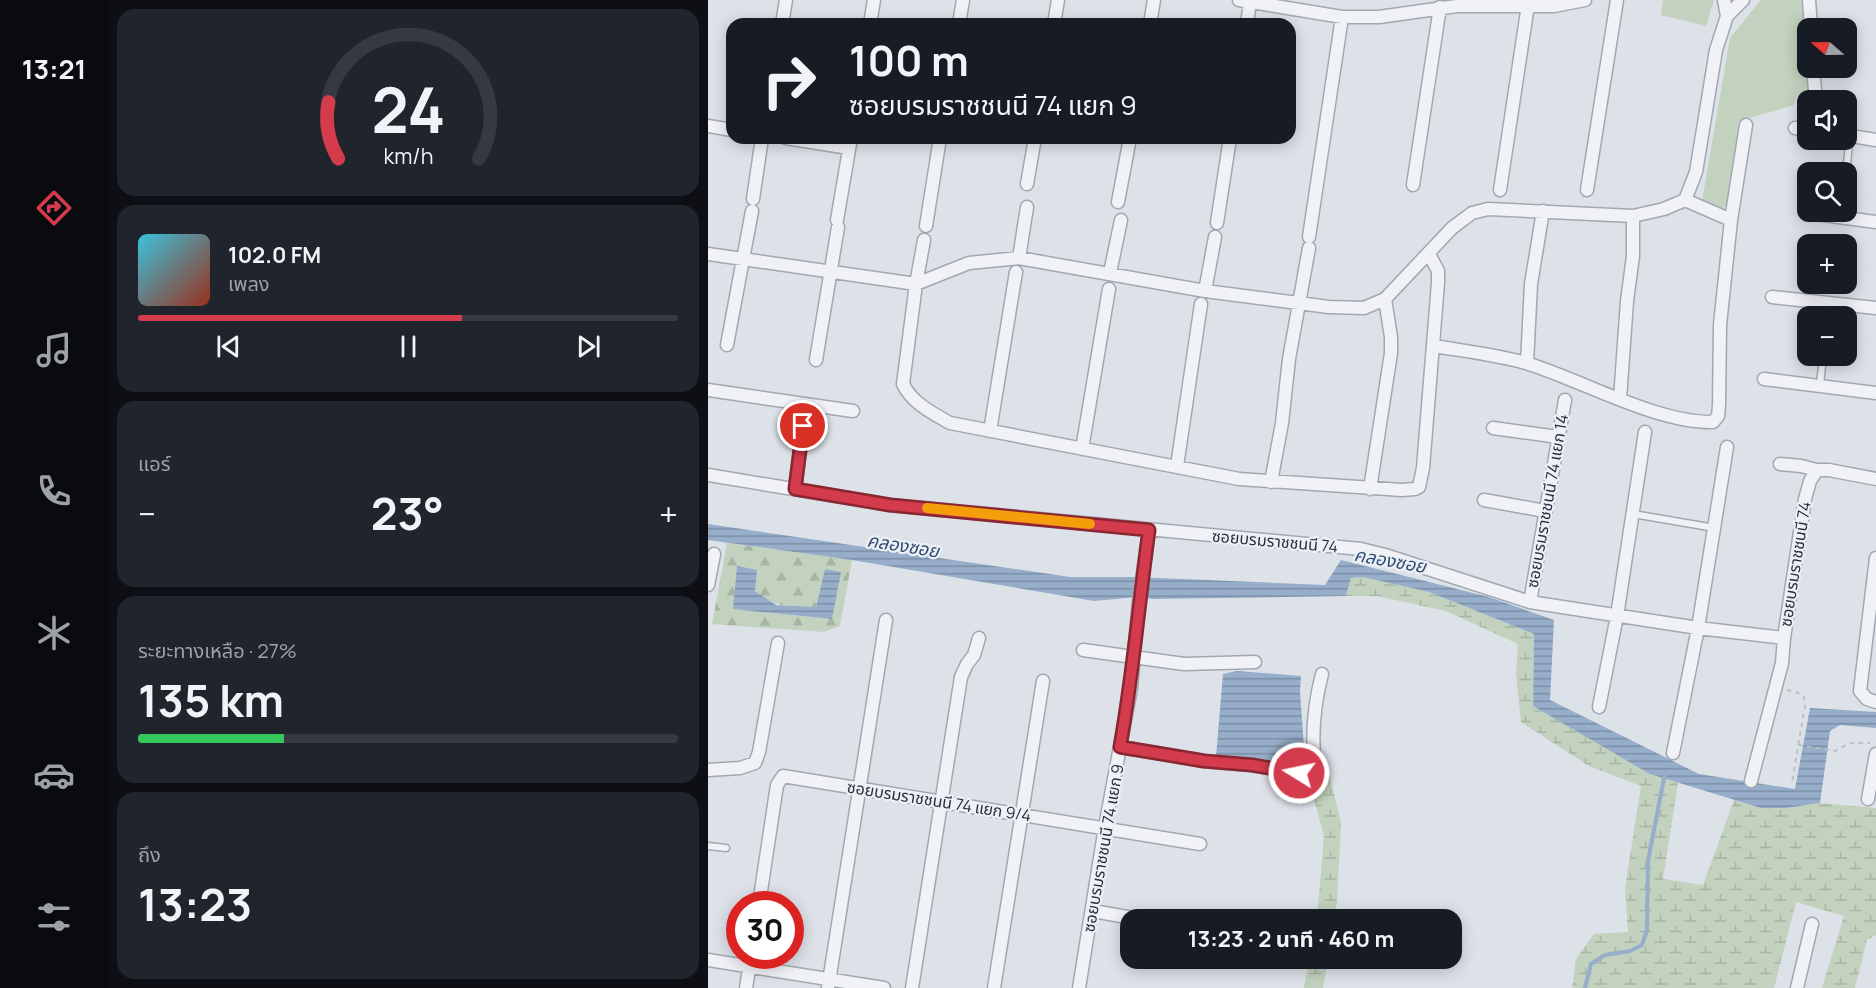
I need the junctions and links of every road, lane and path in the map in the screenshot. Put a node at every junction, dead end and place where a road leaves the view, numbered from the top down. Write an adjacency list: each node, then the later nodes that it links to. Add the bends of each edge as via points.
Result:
1 (786, 0): 16 (street)
2 (874, 0): 17 (street)
3 (963, 0): 18 (street)
4 (1058, 0): 19 (street)
5 (1154, 0): 20 (street)
6 (1585, 0): 12 (street, via 1554,6)
7 (1617, 0): 39 (street)
8 (1724, 0): 14 (street)
9 (1743, 0): 14 (street)
10 (1809, 0): 22 (street)
11 (1244, 1): 15 (street); 21 (street)
12 (1528, 5): 13 (street); 38 (street)
13 (1440, 7): 15 (street, via 1379,17); 37 (street)
14 (1727, 16): 40 (street, via 1716,50 1696,172)
15 (1342, 17): 65 (street)
16 (783, 18)
17 (871, 18)
18 (960, 18)
19 (1055, 18)
20 (1151, 18)
21 (1245, 18)
22 (1810, 18)
23 (1814, 78): 24 (street)
24 (1815, 90)
25 (1746, 125): 47 (street)
26 (708, 126): 27 (street)
27 (726, 129)
28 (1857, 137): 29 (street)
29 (1876, 140)
30 (761, 144): 56 (street)
31 (850, 144): 57 (street)
32 (939, 144): 50 (street)
33 (1034, 144): 36 (street)
34 (1129, 144): 41 (street)
35 (1229, 144): 49 (street)
36 (1027, 184)
37 (1413, 185)
38 (1500, 190)
39 (1587, 190)
40 (1685, 200): 44 (street); 47 (street)
41 (1118, 202)
42 (1027, 207): 55 (street)
43 (1543, 211): 44 (street); 54 (street, via 1488,209 1472,213); 73 (street, via 1531,284)
44 (1633, 216): 79 (street)
45 (1857, 218): 48 (street)
46 (1121, 220): 59 (street)
47 (1731, 220): 79 (street, via 1720,325 1719,416 1713,422 1700,423)
48 (1876, 222)
49 (1217, 223)
50 (926, 226)
51 (1215, 237): 62 (street)
52 (924, 240): 60 (street)
53 (708, 254): 56 (street)
54 (1429, 254): 64 (street); 71 (street, via 1438,271)
55 (1019, 258): 59 (street); 60 (street, via 969,263)
56 (742, 260): 57 (street); 70 (street)
57 (832, 272): 60 (street); 72 (street)
58 (1016, 272): 84 (street)
59 (1110, 273): 62 (street)
60 (916, 285): 84 (street, via 903,373 907,393 950,423)
61 (1109, 289): 88 (street)
62 (1205, 291): 65 (street)
63 (1772, 297): 66 (street)
64 (1385, 299): 65 (street, via 1364,308); 96 (street, via 1391,353)
65 (1300, 303): 94 (street)
66 (1829, 303): 68 (lane); 69 (street)
67 (1201, 304): 90 (street)
68 (1829, 306)
69 (1876, 308)
70 (727, 345)
71 (1434, 346): 73 (street); 96 (street, via 1422,480 1415,489)
72 (816, 360)
73 (1527, 363): 79 (street)
74 (1822, 366): 76 (lane)
75 (1764, 379): 76 (street)
76 (1820, 385): 78 (street)
77 (708, 390): 81 (street)
78 (1876, 393)
79 (1620, 399)
80 (1564, 400): 86 (street, ซอยบรมราชชนนี 74 แยก 14)
81 (806, 404): 82 (street); 95 (street)
82 (853, 411)
83 (1493, 428): 86 (street)
84 (990, 431): 88 (street)
85 (1645, 432): 99 (street)
86 (1558, 437): 98 (street, ซอยบรมราชชนนี 74 แยก 14)
87 (1727, 447): 100 (street)
88 (1082, 449): 90 (street)
89 (1780, 465): 91 (street)
90 (1177, 466): 94 (street)
91 (1816, 471): 93 (street); 110 (street, ซอยบรมราชชนนี 74, via 1805,499)
92 (708, 475): 95 (street, ซอยบรมราชชนนี 74)
93 (1876, 479)
94 (1271, 482): 96 (street)
95 (795, 489): 101 (street, ซอยบรมราชชนนี 74, via 878,504)
96 (1370, 489)
97 (1484, 500): 98 (street)
98 (1545, 511): 105 (street, ซอยบรมราชชนนี 74 แยก 14)
99 (1633, 514): 100 (lane); 106 (street)
100 (1715, 528): 108 (street)
101 (1149, 530): 105 (street, ซอยบรมราชชนนี 74, via 1361,549); 113 (street, ซอยบรมราชชนนี 74 แยก 9)
102 (714, 554): 104 (street)
103 (1876, 558): 118 (street, via 1860,692)
104 (708, 585)
105 (1530, 602): 106 (street, ซอยบรมราชชนนี 74)
106 (1617, 616): 108 (street, ซอยบรมราชชนนี 74); 119 (street)
107 (886, 620): 128 (street)
108 (1698, 628): 110 (street, ซอยบรมราชชนนี 74); 123 (street)
109 (979, 638): 130 (street, via 961,678)
110 (1784, 638): 117 (street)
111 (778, 643): 125 (street, via 755,763)
112 (1083, 650): 113 (street)
113 (1133, 658): 114 (street, via 1184,664); 122 (street, ซอยบรมราชชนนี 74 แยก 9)
114 (1255, 662)
115 (1322, 674): 122 (street, via 1312,726 1315,766 1310,773)
116 (1043, 681): 131 (street)
117 (1776, 688): 121 (path, via 1804,696); 126 (street)
118 (1876, 702)
119 (1599, 707)
120 (1876, 743): 121 (path, via 1850,743 1835,751)
121 (1799, 745): 127 (path)
122 (1120, 747): 132 (street, ซอยบรมราชชนนี 74 แยก 9)
123 (1673, 753)
124 (1876, 754): 129 (street)
125 (708, 770)
126 (1751, 781)
127 (1792, 782)
128 (861, 789): 130 (street, ซอยบรมราชชนนี 74 แยก 9/4); 136 (street, ซอยบรมราชชนนี 74 แยก 9/4, via 783,776 779,779); 144 (street)
129 (1868, 799)
130 (941, 801): 131 (street, ซอยบรมราชชนนี 74 แยก 9/4); 147 (street)
131 (1022, 814): 132 (street, ซอยบรมราชชนนี 74 แยก 9/4); 148 (street)
132 (1105, 828): 133 (street, ซอยบรมราชชนนี 74 แยก 9/4); 137 (street, ซอยบรมราชชนนี 74 แยก 9)
133 (1200, 844)
134 (708, 846): 135 (lane)
135 (726, 848)
136 (761, 891)
137 (1093, 910): 138 (street); 149 (street, ซอยบรมราชชนนี 74 แยก 9)
138 (1120, 915)
139 (1812, 924): 150 (street)
140 (708, 960): 141 (street)
141 (726, 960)
142 (749, 969): 145 (street)
143 (777, 969): 144 (street)
144 (829, 984): 146 (street)
145 (746, 988)
146 (884, 988)
147 (912, 988)
148 (994, 988)
149 (1079, 988)
150 (1797, 988)

